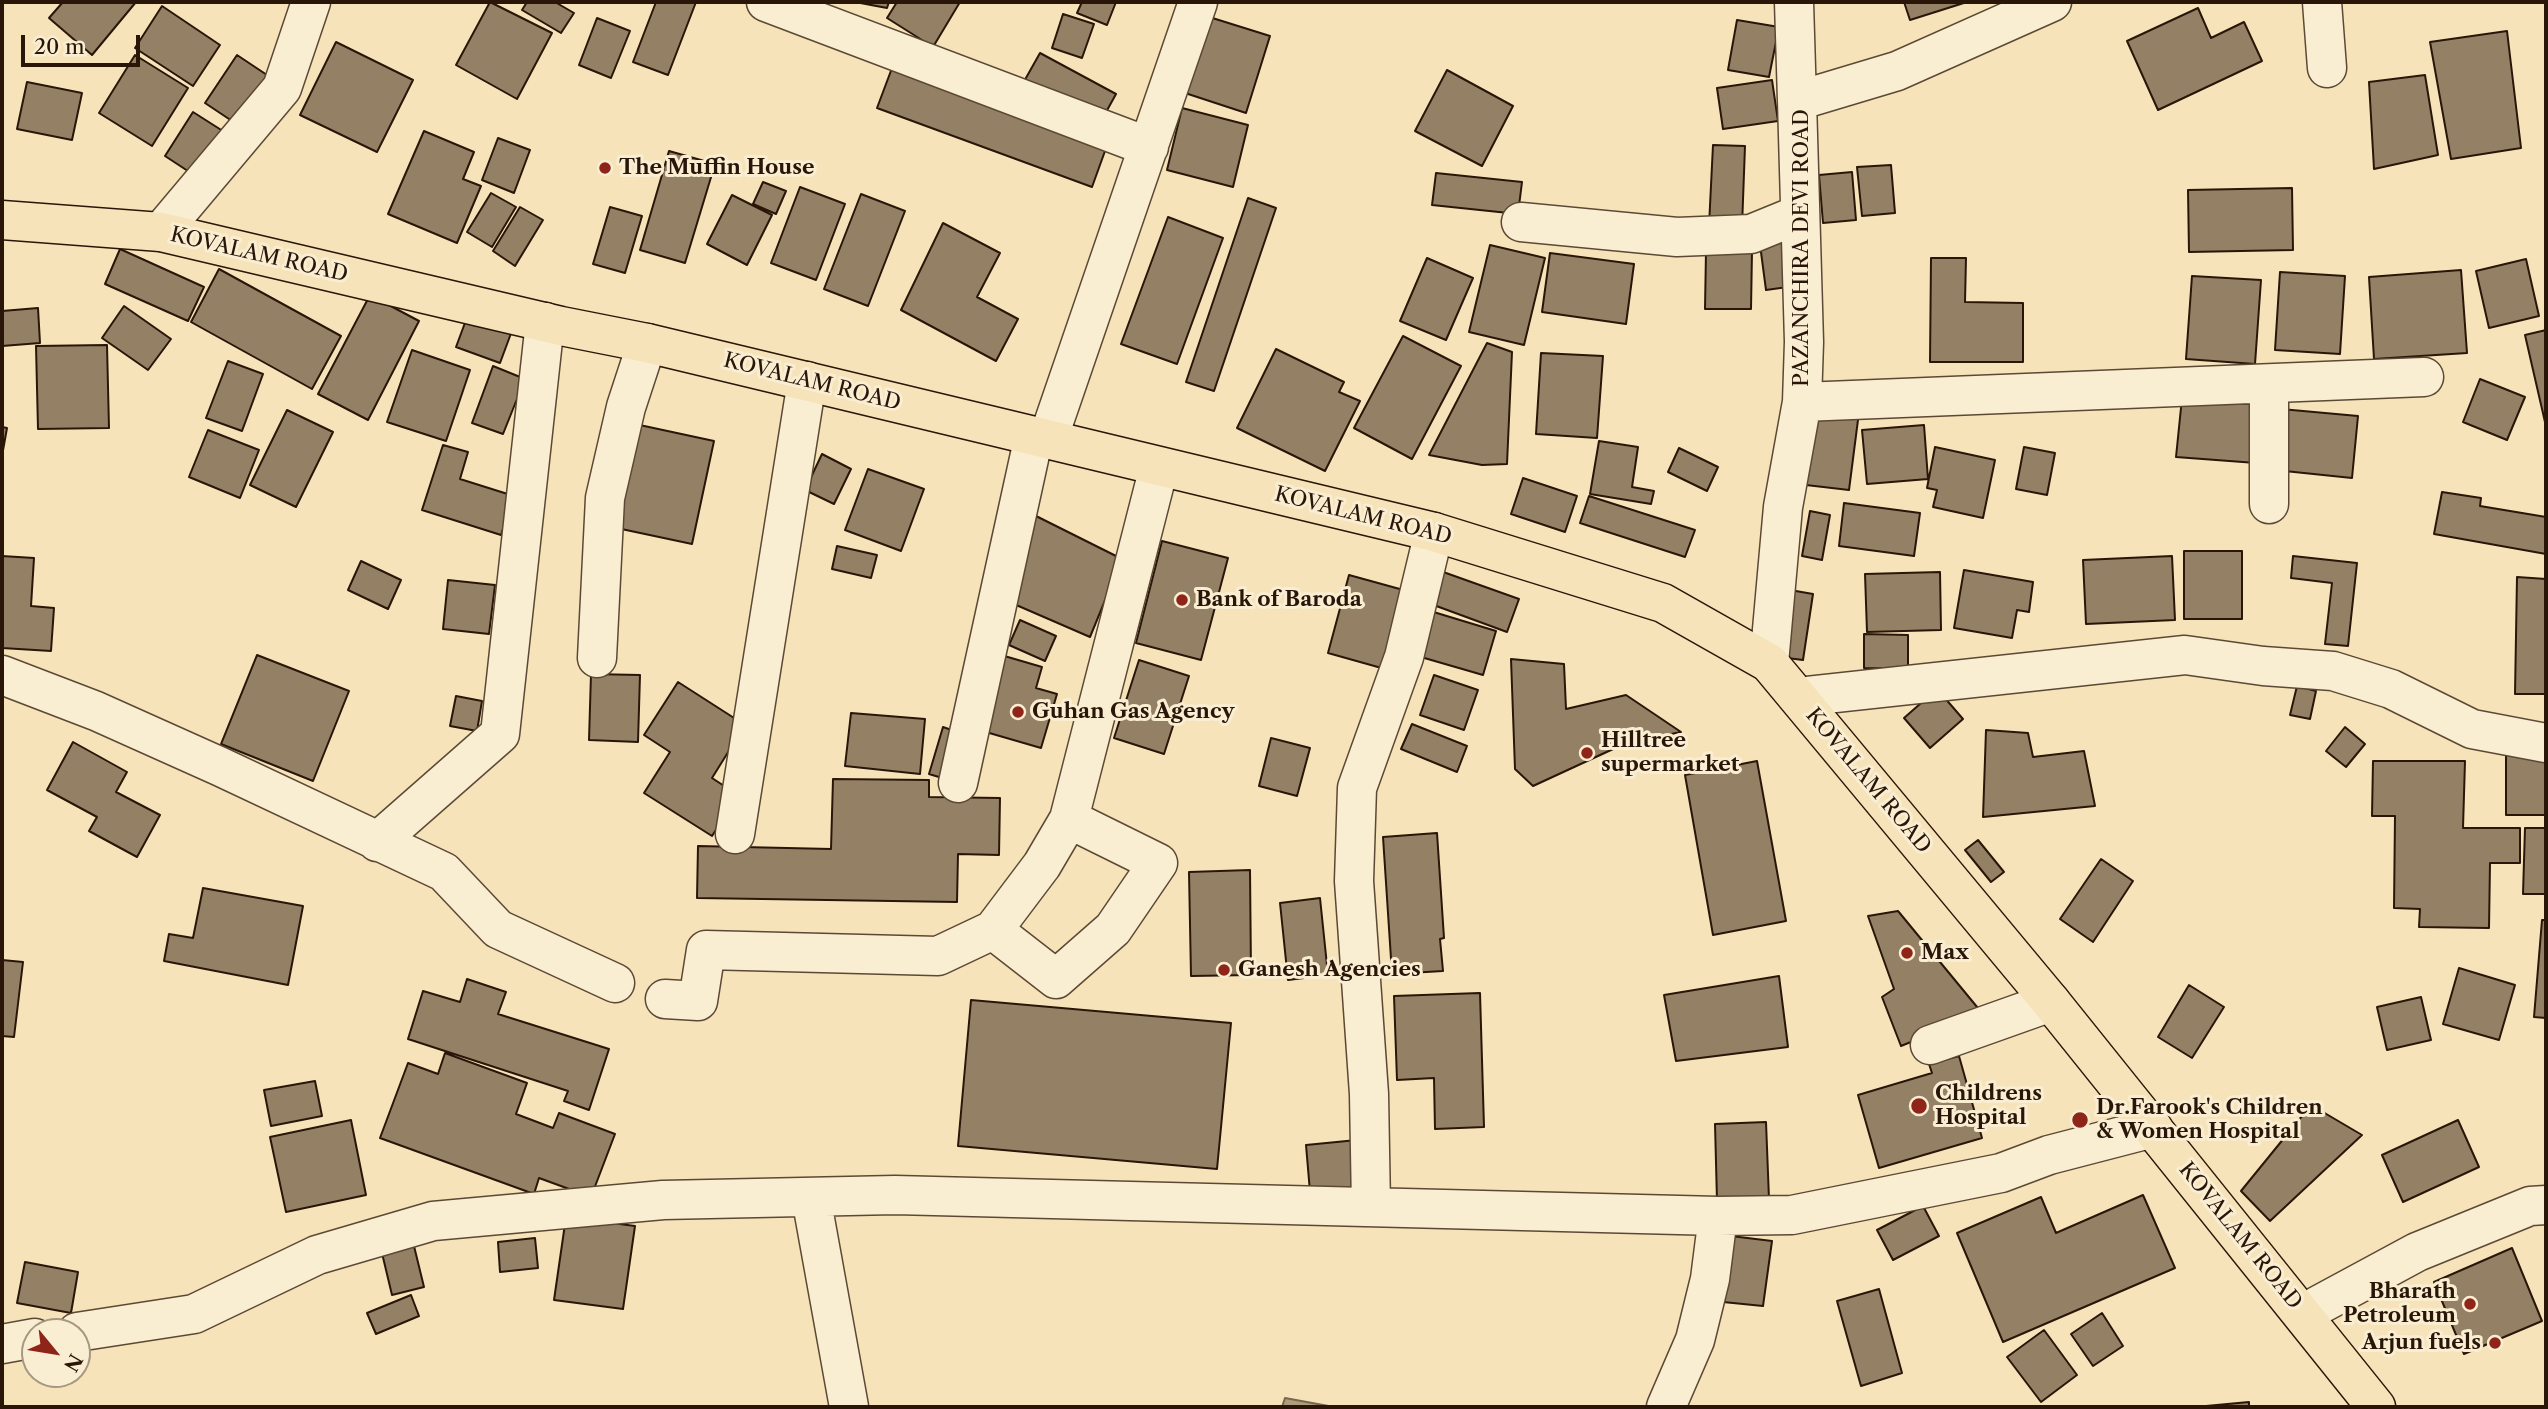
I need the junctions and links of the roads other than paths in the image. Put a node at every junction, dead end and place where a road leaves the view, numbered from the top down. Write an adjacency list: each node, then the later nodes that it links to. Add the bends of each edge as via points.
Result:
1 (311, 2): 13 (street, via 282,88)
2 (766, 2): 9 (street)
3 (1198, 2): 9 (street)
4 (1794, 2): 8 (street)
5 (2052, 2): 8 (street, PAZANCHIRA DEVI ROAD, via 1897,71)
6 (2322, 2): 7 (street)
7 (2327, 68)
8 (1797, 101): 10 (street, PAZANCHIRA DEVI ROAD)
9 (1149, 147): 20 (street)
10 (1800, 214): 12 (street, via 1751,234 1677,237); 19 (street, PAZANCHIRA DEVI ROAD)
11 (2, 220): 13 (main road, KOVALAM ROAD)
12 (1521, 222)
13 (162, 232): 14 (main road, KOVALAM ROAD)
14 (545, 322): 15 (main road, KOVALAM ROAD); 32 (street, via 500,734)
15 (647, 342): 17 (main road, KOVALAM ROAD); 24 (street, via 605,498)
16 (2424, 377): 18 (street)
17 (807, 381): 20 (main road, KOVALAM ROAD); 31 (street)
18 (2269, 386): 19 (street); 22 (street)
19 (1802, 402): 25 (street, PAZANCHIRA DEVI ROAD, via 1783,507)
20 (1041, 438): 21 (main road, KOVALAM ROAD); 29 (street)
21 (1159, 467): 23 (main road, KOVALAM ROAD); 30 (street)
22 (2269, 504)
23 (1434, 532): 25 (main road, KOVALAM ROAD, via 1662,603); 41 (street, via 1404,657 1357,788 1354,881 1369,1094)
24 (597, 657)
25 (1769, 663): 27 (main road, KOVALAM ROAD)
26 (2, 675): 32 (street, via 96,711)
27 (1798, 697): 28 (street, via 2185,655 2333,671 2391,688 2472,729); 36 (main road, KOVALAM ROAD)
28 (2546, 743)
29 (958, 783)
30 (1069, 819): 33 (street, via 1042,865); 33 (street, via 1158,863 1113,929 1056,979)
31 (736, 834)
32 (377, 842): 34 (street, via 444,872 498,929)
33 (993, 930): 35 (street, via 938,956 706,950 698,1001)
34 (615, 983)
35 (665, 999)
36 (2051, 1002): 37 (street); 38 (main road, KOVALAM ROAD)
37 (1930, 1045)
38 (2153, 1128): 42 (street, via 2049,1155 2001,1173 1792,1215); 43 (main road, KOVALAM ROAD)
39 (811, 1197): 41 (street, via 895,1195); 44 (street, via 663,1200 433,1221 317,1255 194,1314); 47 (street)
40 (2546, 1205): 43 (street, via 2530,1206 2417,1252)
41 (1371, 1208): 42 (street)
42 (1718, 1216): 48 (street, via 1710,1279 1695,1340)
43 (2304, 1313): 49 (main road, KOVALAM ROAD)
44 (91, 1330)
45 (21, 1341): 46 (street)
46 (2, 1344)
47 (849, 1407)
48 (1666, 1407)
49 (2376, 1407)

